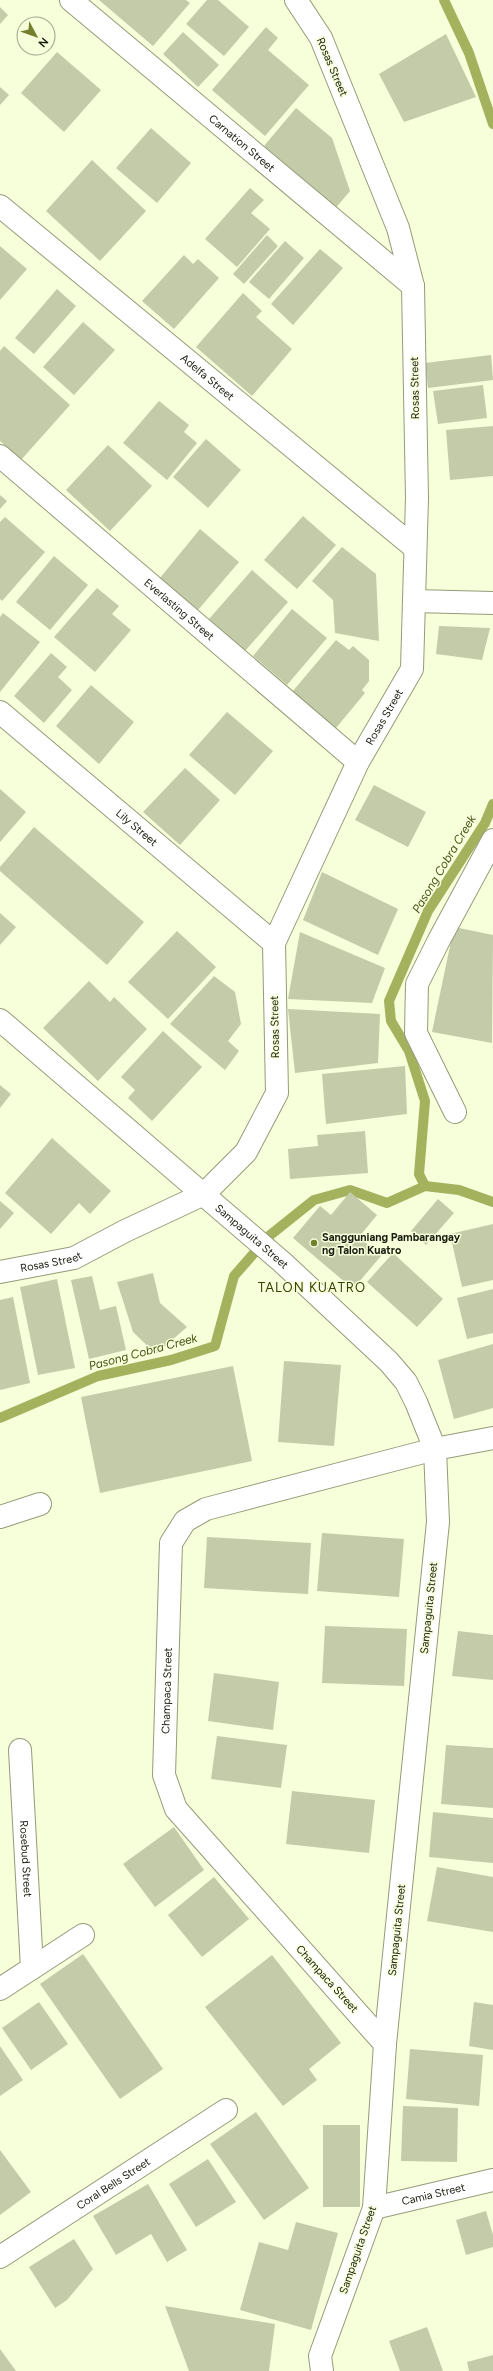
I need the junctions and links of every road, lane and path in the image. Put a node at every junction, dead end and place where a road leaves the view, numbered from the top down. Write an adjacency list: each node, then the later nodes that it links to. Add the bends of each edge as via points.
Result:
1 (71, 0): 4 (street, Carnation Street)
2 (296, 0): 4 (street, Rosas Street, via 321,38 398,228)
3 (0, 206): 6 (street, Adelfa Street)
4 (414, 286): 6 (street, Rosas Street, via 417,498)
5 (0, 456): 10 (street, Everlasting Street)
6 (415, 548): 7 (street, Rosas Street)
7 (414, 601): 8 (street); 10 (street, Rosas Street, via 412,669)
8 (493, 603)
9 (0, 712): 12 (street, Lily Street)
10 (358, 762): 12 (street, Rosas Street)
11 (493, 840): 14 (street, via 417,984 416,1033)
12 (274, 943): 15 (street, Rosas Street, via 277,1093 246,1152)
13 (0, 1020): 15 (street, Sampaguita Street)
14 (455, 1112)
15 (204, 1194): 16 (street, Rosas Street, via 74,1258); 18 (street, Sampaguita Street, via 282,1262 389,1362 402,1377 416,1402)
16 (0, 1272)
17 (493, 1438): 18 (street, Champaca Street)
18 (434, 1450): 25 (street, Sampaguita Street, via 438,1522); 25 (street, Champaca Street, via 206,1509 185,1521 171,1543 164,1775 176,1809)
19 (40, 1504): 20 (street)
20 (0, 1517)
21 (20, 1750): 23 (street, Rosebud Street)
22 (83, 1935): 23 (street)
23 (32, 1968): 24 (street)
24 (0, 1989)
25 (385, 2044): 28 (street, Sampaguita Street)
26 (226, 2110): 29 (street, Coral Bells Street)
27 (493, 2180): 28 (street, Camia Street)
28 (374, 2208): 30 (street, Sampaguita Street, via 320,2356)
29 (0, 2257)
30 (322, 2371)

